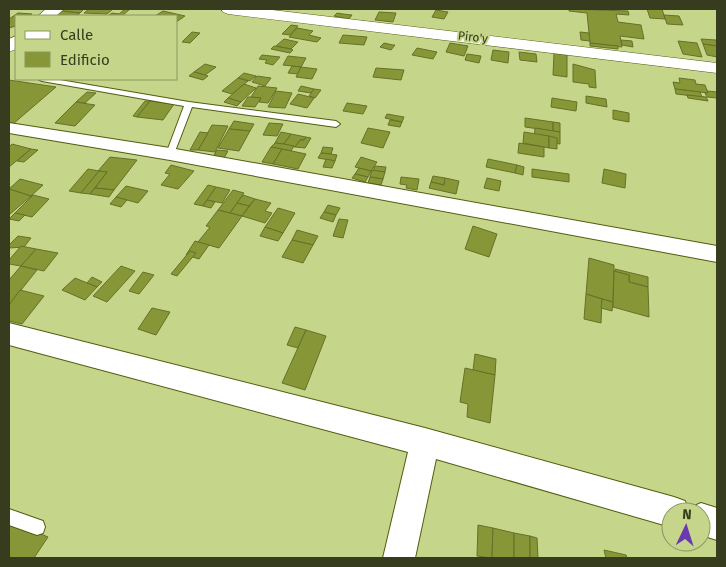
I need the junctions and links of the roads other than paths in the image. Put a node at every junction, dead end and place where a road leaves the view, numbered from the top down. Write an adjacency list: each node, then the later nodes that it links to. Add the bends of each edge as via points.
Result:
1 (228, 9): 2 (main road, Piro'y)
2 (717, 68)
3 (48, 80): 4 (lane)
4 (189, 104): 5 (lane); 7 (lane)
5 (336, 124)
6 (9, 128): 7 (street)
7 (170, 154): 8 (street)
8 (717, 254)
9 (9, 334): 10 (street)
10 (425, 442): 11 (street); 14 (street)
11 (661, 508)
12 (9, 517): 13 (lane)
13 (38, 527)
14 (399, 558)

